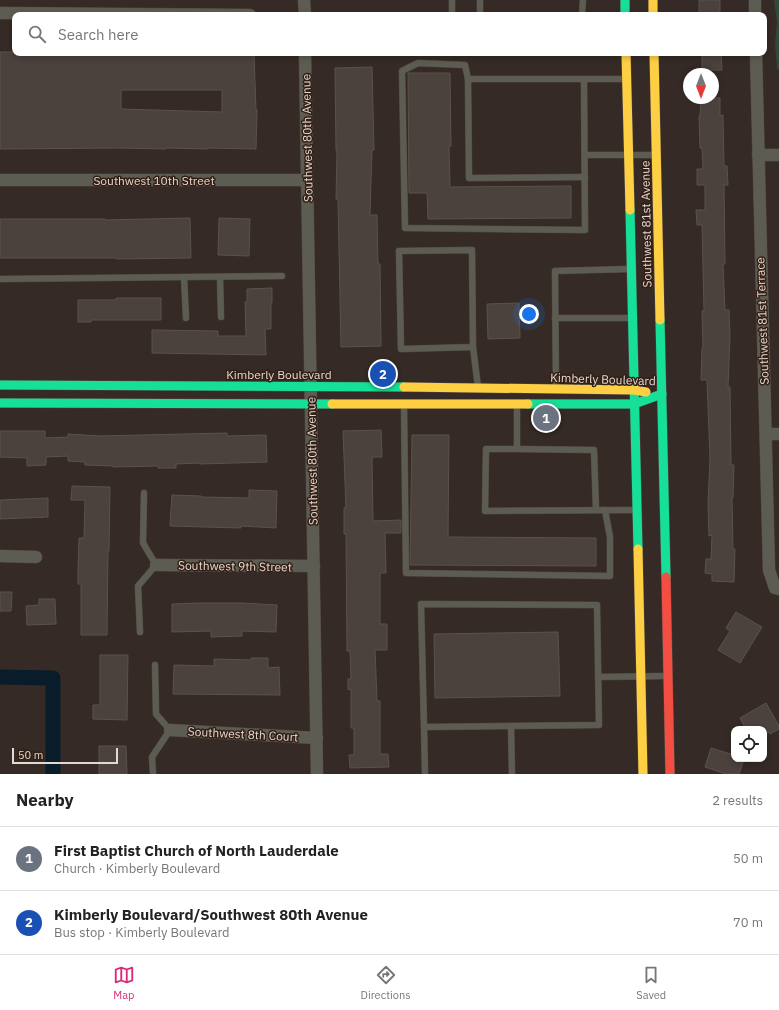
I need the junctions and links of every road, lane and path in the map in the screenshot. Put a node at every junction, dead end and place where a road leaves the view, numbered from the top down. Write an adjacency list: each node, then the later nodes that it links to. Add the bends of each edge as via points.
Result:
1 (304, 0): 8 (street)
2 (452, 0): 9 (lane)
3 (480, 0): 10 (lane)
4 (583, 0): 11 (lane)
5 (625, 0): 12 (street)
6 (653, 0): 13 (street)
7 (754, 0): 14 (street)
8 (304, 12)
9 (452, 12)
10 (480, 12)
11 (582, 12)
12 (625, 12)
13 (653, 12)
14 (755, 12)
15 (0, 13): 16 (street)
16 (12, 13)
17 (305, 56): 31 (street, Southwest 80th Avenue)
18 (626, 56): 23 (street, Southwest 81st Avenue)
19 (654, 56): 26 (street, Southwest 81st Avenue)
20 (756, 56): 27 (street, Southwest 81st Terrace)
21 (468, 79): 22 (lane); 29 (lane, via 469,178); 29 (lane, via 465,65 418,63 402,71 405,228 585,230)
22 (584, 79): 23 (lane); 24 (lane)
23 (626, 79): 25 (street, Southwest 81st Avenue)
24 (585, 155): 25 (lane); 29 (lane)
25 (628, 155): 26 (lane); 32 (street, Southwest 81st Avenue)
26 (656, 155): 48 (street, Southwest 81st Avenue)
27 (758, 155): 28 (street); 56 (street, Southwest 81st Terrace)
28 (779, 155)
29 (585, 177)
30 (0, 180): 31 (street, Southwest 10th Street)
31 (307, 180): 43 (street, Southwest 80th Avenue)
32 (631, 269): 39 (lane, via 555,271); 40 (street, Southwest 81st Avenue)
33 (282, 276): 35 (lane)
34 (184, 277): 35 (lane); 36 (lane); 38 (lane)
35 (220, 277): 37 (lane)
36 (0, 279)
37 (221, 317)
38 (186, 318)
39 (555, 318): 40 (lane); 46 (lane)
40 (632, 318): 47 (street, Southwest 81st Avenue)
41 (473, 347): 41 (lane, via 472,250 399,251 401,349); 44 (lane)
42 (0, 385): 43 (street, Kimberly Boulevard)
43 (311, 386): 44 (street, Kimberly Boulevard); 50 (street, Southwest 80th Avenue)
44 (478, 388): 45 (street, Kimberly Boulevard); 52 (lane)
45 (516, 389): 46 (street, Kimberly Boulevard); 53 (lane)
46 (556, 390): 47 (street, Kimberly Boulevard); 54 (lane)
47 (634, 390): 48 (street, Kimberly Boulevard); 55 (street, Southwest 81st Avenue)
48 (662, 394): 55 (street, Kimberly Boulevard); 71 (street, Southwest 81st Avenue)
49 (0, 403): 50 (street, Kimberly Boulevard)
50 (312, 404): 51 (street, Kimberly Boulevard); 66 (street, Southwest 80th Avenue)
51 (404, 404): 52 (street, Kimberly Boulevard); 61 (lane, via 406,573 610,576 610,537)
52 (482, 404): 53 (street, Kimberly Boulevard)
53 (517, 404): 54 (street, Kimberly Boulevard); 58 (lane)
54 (556, 404): 55 (street, Kimberly Boulevard)
55 (634, 404): 62 (street, Southwest 81st Avenue)
56 (766, 434): 57 (street); 67 (street, Southwest 81st Terrace, via 769,570)
57 (779, 434)
58 (517, 449): 60 (lane, via 594,450); 60 (lane, via 486,449 485,511)
59 (144, 492): 65 (lane, via 143,543)
60 (596, 510): 61 (lane)
61 (606, 510): 62 (lane)
62 (637, 510): 70 (street, Southwest 81st Avenue)
63 (0, 556): 64 (street)
64 (36, 557)
65 (156, 565): 66 (street, Southwest 9th Street); 68 (lane, via 138,586)
66 (314, 566): 76 (street, Southwest 80th Avenue)
67 (777, 588)
68 (140, 632)
69 (156, 665): 75 (lane, via 156,714)
70 (640, 676): 71 (lane); 72 (lane); 81 (street, Southwest 81st Avenue)
71 (668, 676): 82 (street, Southwest 81st Avenue)
72 (598, 677): 73 (lane, via 599,725); 74 (lane, via 597,605 422,604)
73 (512, 726): 74 (lane); 80 (lane)
74 (424, 727): 79 (lane)
75 (170, 730): 76 (street, Southwest 8th Court); 77 (lane, via 152,757)
76 (317, 738): 78 (street, Southwest 80th Avenue)
77 (153, 774)
78 (317, 774)
79 (425, 774)
80 (512, 774)
81 (643, 774)
82 (670, 774)

